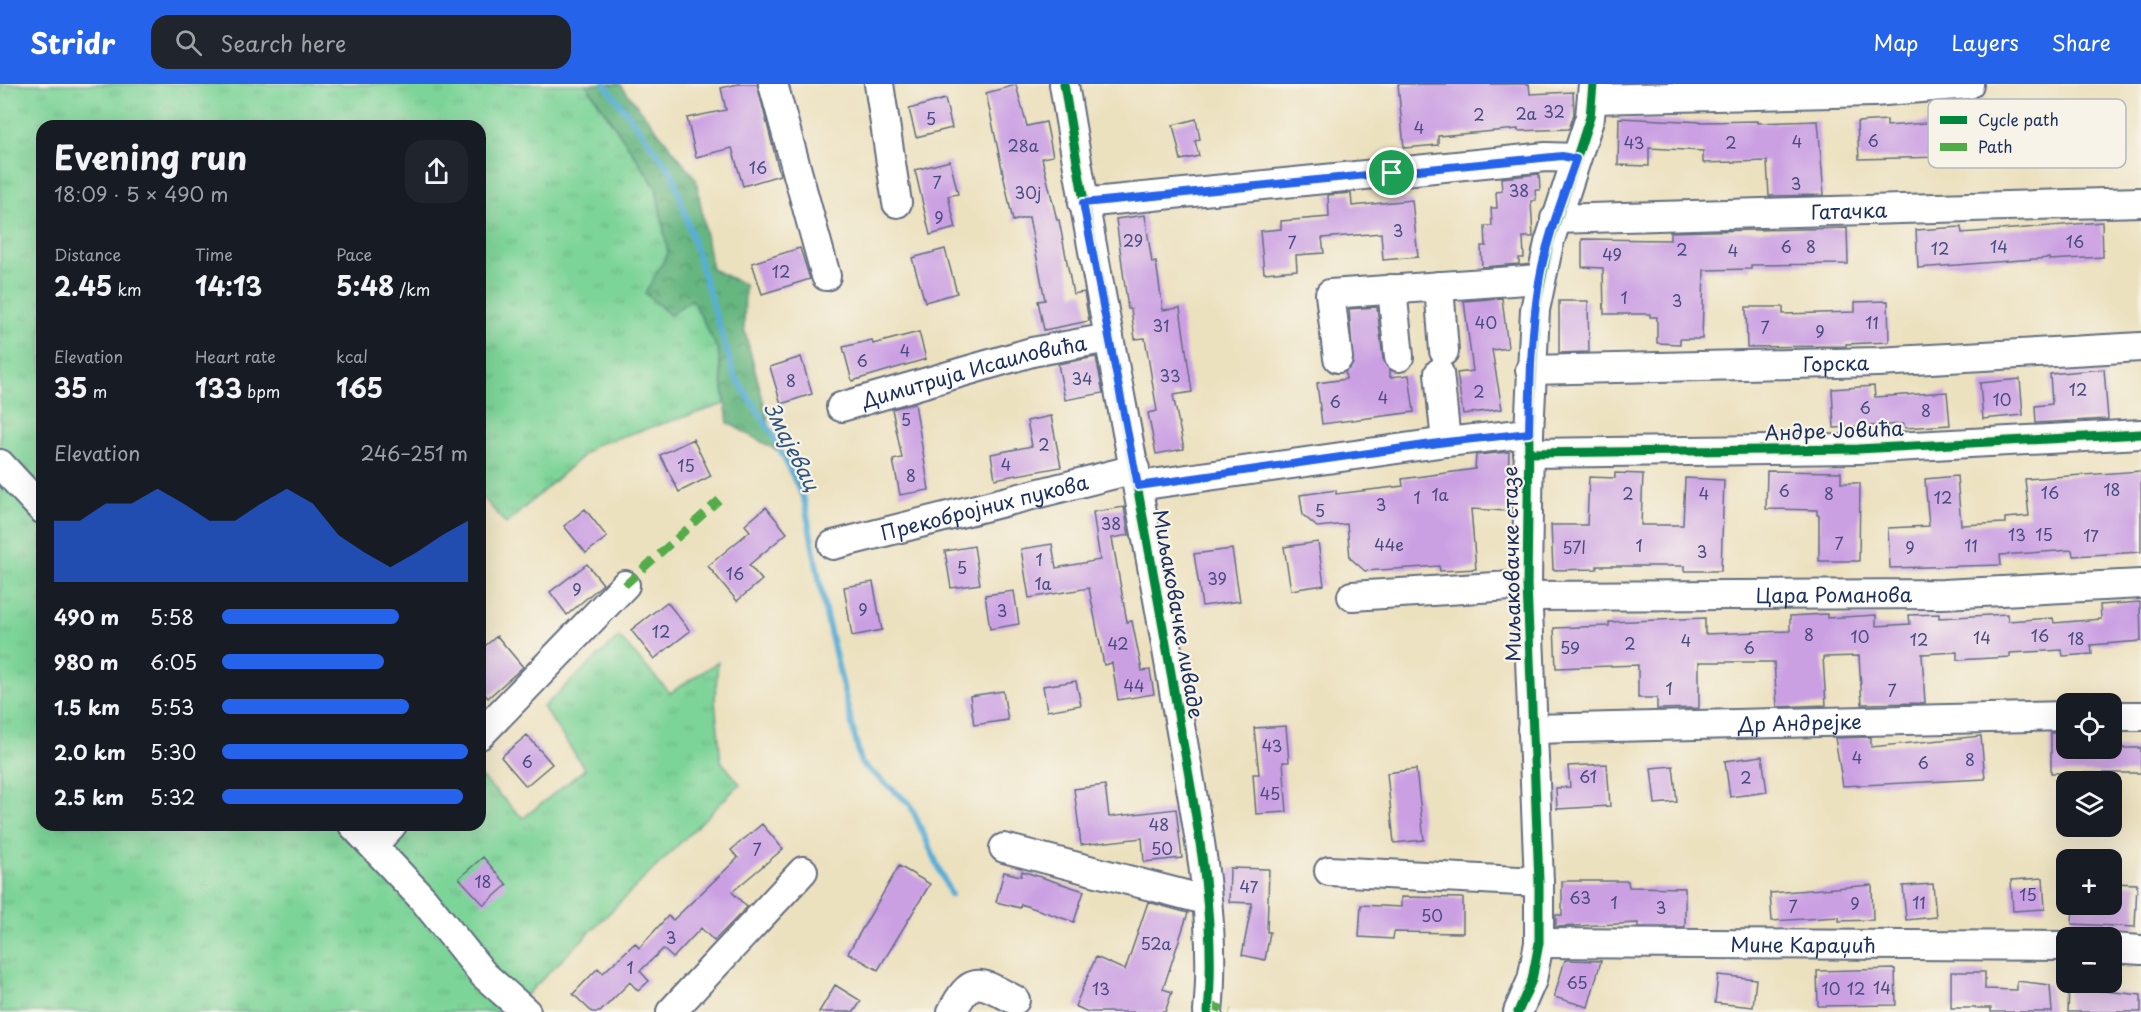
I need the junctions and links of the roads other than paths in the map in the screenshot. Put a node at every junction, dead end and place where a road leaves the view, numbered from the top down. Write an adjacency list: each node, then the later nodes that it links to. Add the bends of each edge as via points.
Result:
1 (773, 84): 11 (street)
2 (879, 84): 8 (street)
3 (1064, 84): 9 (street, Миљаковачке ливаде)
4 (1969, 84): 5 (street, via 1873,92)
5 (1593, 92): 6 (street, Миљаковачке стазе, via 1590,117)
6 (1576, 159): 9 (street, via 1554,157); 10 (street, Миљаковачке стазе)
7 (2141, 202): 10 (street, Гатачка)
8 (897, 203)
9 (1083, 203): 15 (street, Миљаковачке ливаде)
10 (1555, 219): 12 (street, Миљаковачке стазе)
11 (826, 276)
12 (1539, 279): 13 (street); 19 (street, Миљаковачке стазе)
13 (1439, 286): 14 (street); 22 (street)
14 (1392, 289): 17 (street); 18 (street, via 1330,294)
15 (1109, 338): 20 (street, Димитрија Исаиловића, via 1032,352); 25 (street, Миљаковачке ливаде)
16 (2141, 347): 19 (street, Горска, via 1878,362)
17 (1399, 357)
18 (1338, 358)
19 (1530, 370): 23 (street, Миљаковачке стазе)
20 (841, 407)
21 (2141, 434): 23 (street, Андре Јовића, via 1858,449)
22 (1446, 442): 23 (street, Андре Јовића); 25 (street, Прекобројних пукова)
23 (1528, 443): 30 (street, Миљаковачке стазе)
24 (0, 464): 26 (street)
25 (1136, 478): 27 (street, Прекобројних пукова); 42 (street, Миљаковачке ливаде, via 1197,828)
26 (36, 503)
27 (833, 545)
28 (2141, 584): 30 (street, Цара Романова, via 1943,594)
29 (625, 585): 35 (street)
30 (1527, 590): 31 (street, Цара Романова); 36 (street, Миљаковачке стазе)
31 (1352, 596)
32 (2056, 716): 36 (street, Др Андрејке)
33 (2122, 716): 34 (street)
34 (2141, 716)
35 (486, 729)
36 (1532, 729): 41 (street, Миљаковачке стазе)
37 (383, 835): 48 (street, via 423,899 484,975)
38 (1004, 848): 42 (street)
39 (803, 871): 49 (street)
40 (1329, 871): 41 (street)
41 (1539, 882): 43 (street, Миљаковачке стазе)
42 (1205, 900): 51 (street, Миљаковачке ливаде, via 1210,968)
43 (1539, 943): 44 (street, Мине Караџић); 52 (street, Миљаковачке стазе, via 1532,980)
44 (2056, 946)
45 (2122, 949): 46 (street)
46 (2141, 951)
47 (1015, 1000): 50 (street, via 986,986 972,985 964,990)
48 (526, 1012)
49 (671, 1012)
50 (952, 1012)
51 (1208, 1012)
52 (1518, 1012)

